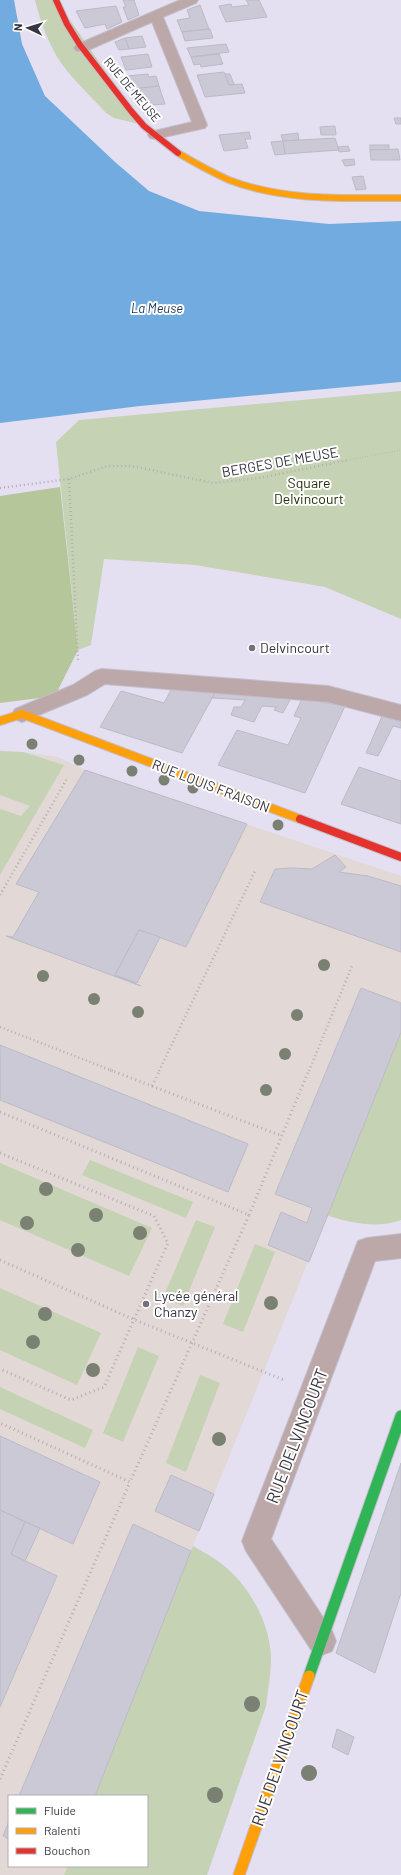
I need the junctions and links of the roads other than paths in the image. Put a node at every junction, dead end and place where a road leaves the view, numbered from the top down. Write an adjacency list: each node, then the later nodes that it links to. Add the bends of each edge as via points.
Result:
1 (56, 0): 4 (street, RUE DE MEUSE, via 61,14)
2 (191, 0): 3 (street)
3 (156, 16): 4 (street); 5 (street, via 200,125)
4 (81, 48): 5 (street, RUE DE MEUSE, via 143,125)
5 (155, 135): 6 (street, RUE DE MEUSE, via 180,155 212,173 272,192 315,198)
6 (401, 198)
7 (401, 713): 8 (street, via 328,694 102,676 80,690)
8 (22, 714): 9 (street); 10 (street, RUE LOUIS FRAISON)
9 (0, 721)
10 (401, 857)
11 (401, 1246): 13 (street, RUE DELVINCOURT, via 367,1250 256,1542)
12 (401, 1416): 13 (street, RUE DELVINCOURT)
13 (322, 1641): 14 (street, RUE DELVINCOURT)
14 (239, 1875)

